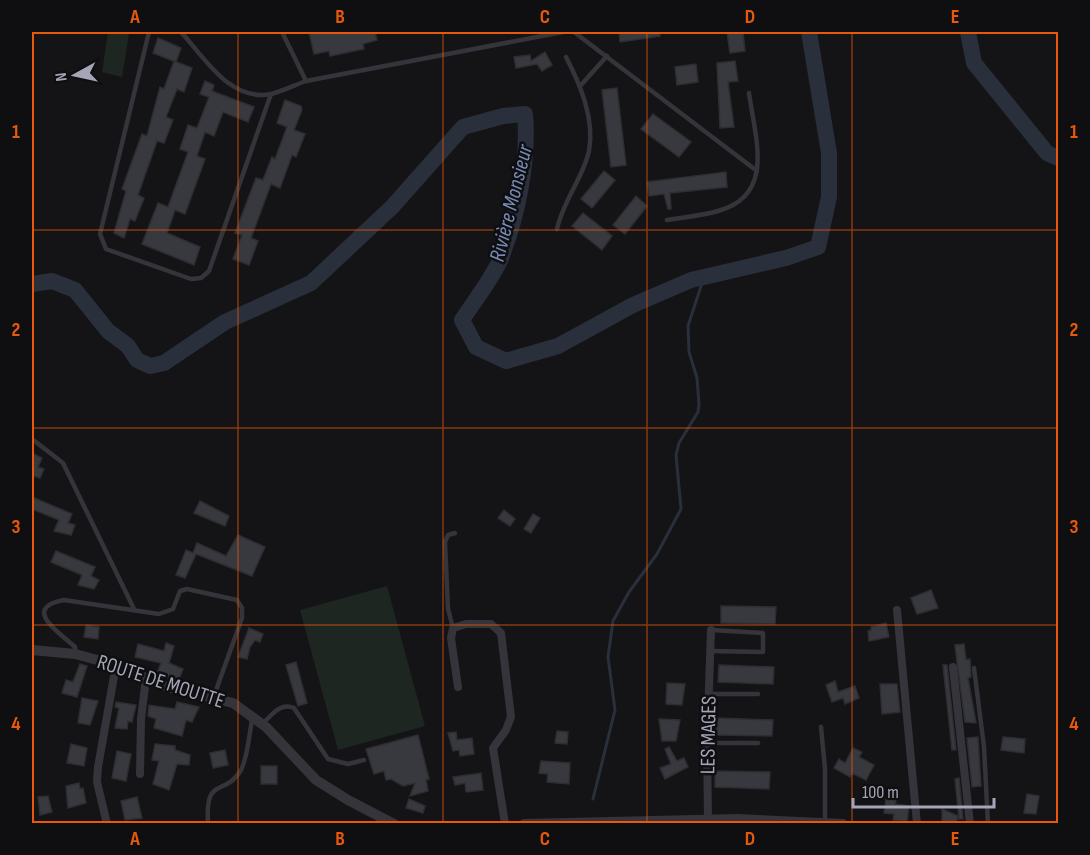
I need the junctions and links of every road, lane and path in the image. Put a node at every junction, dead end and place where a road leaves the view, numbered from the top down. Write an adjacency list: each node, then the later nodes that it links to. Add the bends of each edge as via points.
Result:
1 (149, 32): 11 (lane, via 100,234 106,249 191,279 201,278 209,271)
2 (181, 32): 11 (lane, via 230,86 249,94)
3 (282, 32): 8 (lane)
4 (562, 32): 8 (lane)
5 (574, 32): 6 (lane)
6 (607, 56): 9 (lane); 12 (lane)
7 (566, 57): 9 (lane)
8 (306, 81): 11 (lane)
9 (581, 85): 14 (lane, via 590,135 589,152)
10 (749, 93): 12 (lane)
11 (271, 94)
12 (757, 171): 13 (lane, via 753,187 744,199 719,211)
13 (667, 220)
14 (557, 229)
15 (32, 439): 17 (lane, via 63,463)
16 (455, 534): 19 (lane, via 448,535 445,542 448,609)
17 (134, 609): 23 (lane, via 64,600 46,607 48,624 75,647); 31 (lane, via 168,613 180,591 187,589 237,600 242,618)
18 (897, 610): 47 (street)
19 (453, 628): 28 (street, via 451,638); 44 (street, via 480,622 491,624 501,633 511,717 495,742 493,756)
20 (711, 630): 22 (street, LES MAGES); 22 (lane, LES MAGES, via 764,633 763,652)
21 (32, 650): 23 (street, ROUTE DE MOUTTE)
22 (710, 651): 29 (street, LES MAGES)
23 (75, 654): 24 (street, ROUTE DE MOUTTE)
24 (116, 665): 27 (street, ROUTE DE MOUTTE); 41 (street, via 97,782)
25 (953, 667): 48 (street)
26 (974, 668): 49 (lane)
27 (146, 678): 31 (street, ROUTE DE MOUTTE, via 182,692); 37 (street)
28 (459, 687)
29 (709, 694): 30 (lane); 34 (street, LES MAGES)
30 (759, 694)
31 (214, 696): 32 (street, ROUTE DE MOUTTE, via 233,703)
32 (258, 721): 36 (lane, via 287,705 294,708 328,759 348,764); 42 (lane, via 242,767 236,776 211,792 207,802); 43 (street, ROUTE DE MOUTTE, via 316,780)
33 (822, 726): 40 (lane)
34 (707, 743): 35 (lane); 38 (street, LES MAGES)
35 (758, 743)
36 (364, 760)
37 (140, 774)
38 (708, 819): 39 (street); 45 (street)
39 (738, 821): 40 (street)
40 (825, 821): 46 (street)
41 (106, 824)
42 (208, 824)
43 (394, 824)
44 (505, 824)
45 (524, 824)
46 (843, 824)
47 (917, 824)
48 (970, 824)
49 (988, 824)

